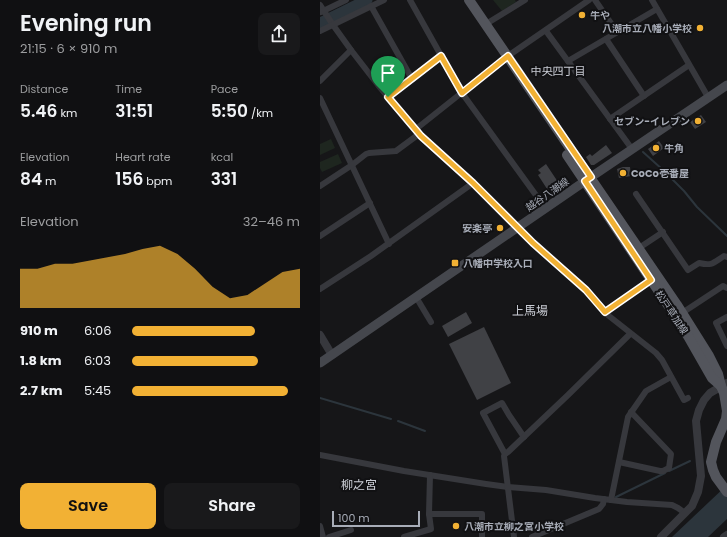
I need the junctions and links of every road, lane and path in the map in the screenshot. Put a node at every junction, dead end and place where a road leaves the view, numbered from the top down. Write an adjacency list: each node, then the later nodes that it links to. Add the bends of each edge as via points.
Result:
1 (346, 0): 12 (street)
2 (384, 0): 10 (street)
3 (410, 0): 20 (street)
4 (462, 0): 21 (main road, 松戸草加線)
5 (470, 0): 14 (main road, 松戸草加線)
6 (525, 0): 14 (street)
7 (589, 0): 16 (street)
8 (595, 0): 17 (street)
9 (652, 0): 11 (street)
10 (372, 6): 13 (street); 24 (street)
11 (657, 9): 17 (street); 23 (street)
12 (322, 10): 13 (street)
13 (332, 24): 15 (street); 19 (street)
14 (486, 24): 21 (main road, 松戸草加線)
15 (320, 30)
16 (546, 31): 21 (street); 22 (street)
17 (617, 32): 18 (street)
18 (606, 40): 22 (street); 28 (street)
19 (351, 50): 25 (street); 29 (street)
20 (441, 56): 24 (street); 27 (street)
21 (506, 59): 27 (street); 36 (main road, 松戸草加線)
22 (568, 62): 32 (street)
23 (690, 65): 28 (street); 30 (street)
24 (412, 79): 29 (street)
25 (320, 81)
26 (727, 84): 30 (main road, 越谷八潮線)
27 (462, 93): 33 (street); 41 (street)
28 (644, 96): 32 (street)
29 (388, 97): 33 (street)
30 (708, 97): 34 (main road, 越谷八潮線)
31 (320, 98): 35 (street)
32 (610, 119): 34 (street)
33 (417, 131): 35 (street, via 396,151 366,154); 37 (street)
34 (632, 149): 36 (main road, 越谷八潮線)
35 (352, 165): 38 (street); 40 (street)
36 (588, 179): 41 (main road, 越谷八潮線); 46 (main road, 松戸草加線); 48 (main road, 松戸草加線)
37 (473, 183): 42 (street); 45 (street)
38 (320, 186)
39 (636, 194): 43 (street)
40 (370, 203): 44 (street); 45 (street)
41 (546, 209): 42 (main road, 越谷八潮線)
42 (518, 228): 51 (main road, 越谷八潮線); 52 (street, via 586,290)
43 (663, 232): 46 (street); 47 (street, via 688,270 699,263 707,265 724,256)
44 (320, 236)
45 (389, 244): 50 (street)
46 (639, 248): 53 (main road, 松戸草加線)
47 (727, 258)
48 (651, 280): 52 (street); 62 (main road, 松戸草加線, via 712,378)
49 (727, 288): 53 (street, via 723,286)
50 (320, 289)
51 (416, 297): 55 (street); 59 (main road, 越谷八潮線)
52 (605, 312): 56 (street)
53 (682, 313): 62 (main road, 松戸草加線)
54 (727, 317): 58 (street, via 716,323)
55 (431, 322)
56 (630, 334): 61 (street, via 656,353); 65 (street)
57 (320, 335): 59 (street)
58 (727, 346)
59 (332, 355): 60 (main road, 越谷八潮線)
60 (320, 364)
61 (671, 377): 63 (street, via 684,400); 64 (street, via 646,391)
62 (724, 384): 71 (main road, 松戸草加線, via 726,419 711,462 716,477); 73 (street, via 710,393 699,410 696,421 700,485 692,506)
63 (688, 398)
64 (631, 412): 68 (street); 68 (street, via 671,454 669,468 663,471)
65 (524, 437): 66 (street); 66 (street, via 502,403 483,412)
66 (505, 454): 70 (street)
67 (320, 455): 69 (street)
68 (618, 462): 72 (street)
69 (430, 475): 70 (street); 74 (street)
70 (508, 487): 72 (street); 82 (street)
71 (727, 492)
72 (607, 500): 73 (street, via 672,506); 83 (street, via 598,509)
73 (685, 513): 84 (street)
74 (429, 514): 80 (street, via 431,529); 81 (street, via 482,514)
75 (320, 526): 78 (street)
76 (351, 530): 79 (street)
77 (727, 535): 85 (street)
78 (324, 537)
79 (329, 537)
80 (404, 537)
81 (482, 537)
82 (514, 537)
83 (532, 537)
84 (661, 537)
85 (724, 537)

